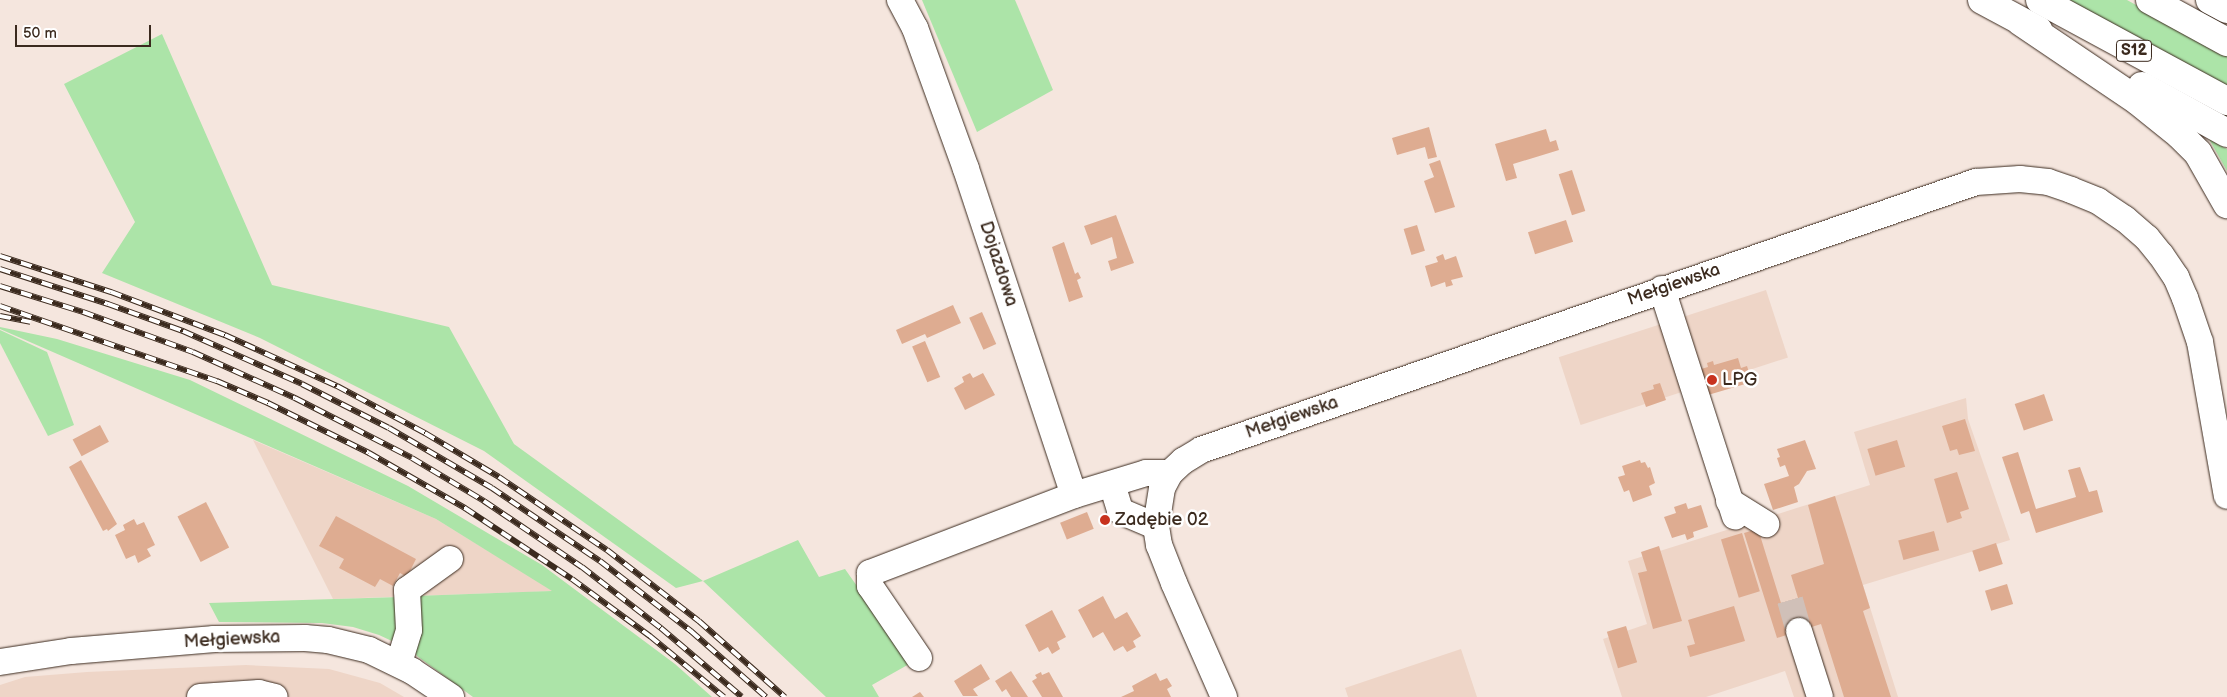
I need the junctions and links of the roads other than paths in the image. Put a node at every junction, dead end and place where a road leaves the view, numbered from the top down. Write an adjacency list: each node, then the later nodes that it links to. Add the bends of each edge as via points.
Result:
1 (900, 0): 15 (street, Dojazdowa, via 915,28 966,169)
2 (1982, 0): 7 (highway)
3 (2040, 0): 9 (highway, S12)
4 (2150, 0): 8 (highway)
5 (2210, 0): 6 (highway)
6 (2227, 9)
7 (2021, 22): 10 (highway); 11 (highway, via 2138,101 2180,135 2198,153)
8 (2227, 42)
9 (2227, 101)
10 (2227, 133)
11 (2227, 204)
12 (1662, 289): 13 (street, Mełgiewska, via 1201,450); 16 (street, Mełgiewska, via 1976,182 2020,179 2048,182 2071,190 2098,201 2125,219 2147,238 2176,277 2200,342); 17 (street, via 1732,509)
13 (1170, 473): 14 (street, via 1146,473); 18 (street, Mełgiewska, via 1162,488)
14 (1112, 484): 15 (street); 18 (street, via 1120,511)
15 (1074, 495): 21 (street, via 870,573 870,586)
16 (2227, 496)
17 (1766, 524)
18 (1156, 526): 27 (street, Mełgiewska, via 1159,545 1174,583)
19 (450, 559): 23 (street, via 406,590 409,630)
20 (1799, 631): 28 (street)
21 (919, 658)
22 (0, 662): 23 (street, Mełgiewska, via 71,650 280,637 350,644)
23 (399, 663): 26 (street, Mełgiewska)
24 (200, 697): 25 (street, via 259,693)
25 (275, 697)
26 (451, 697)
27 (1224, 697)
28 (1820, 697)

